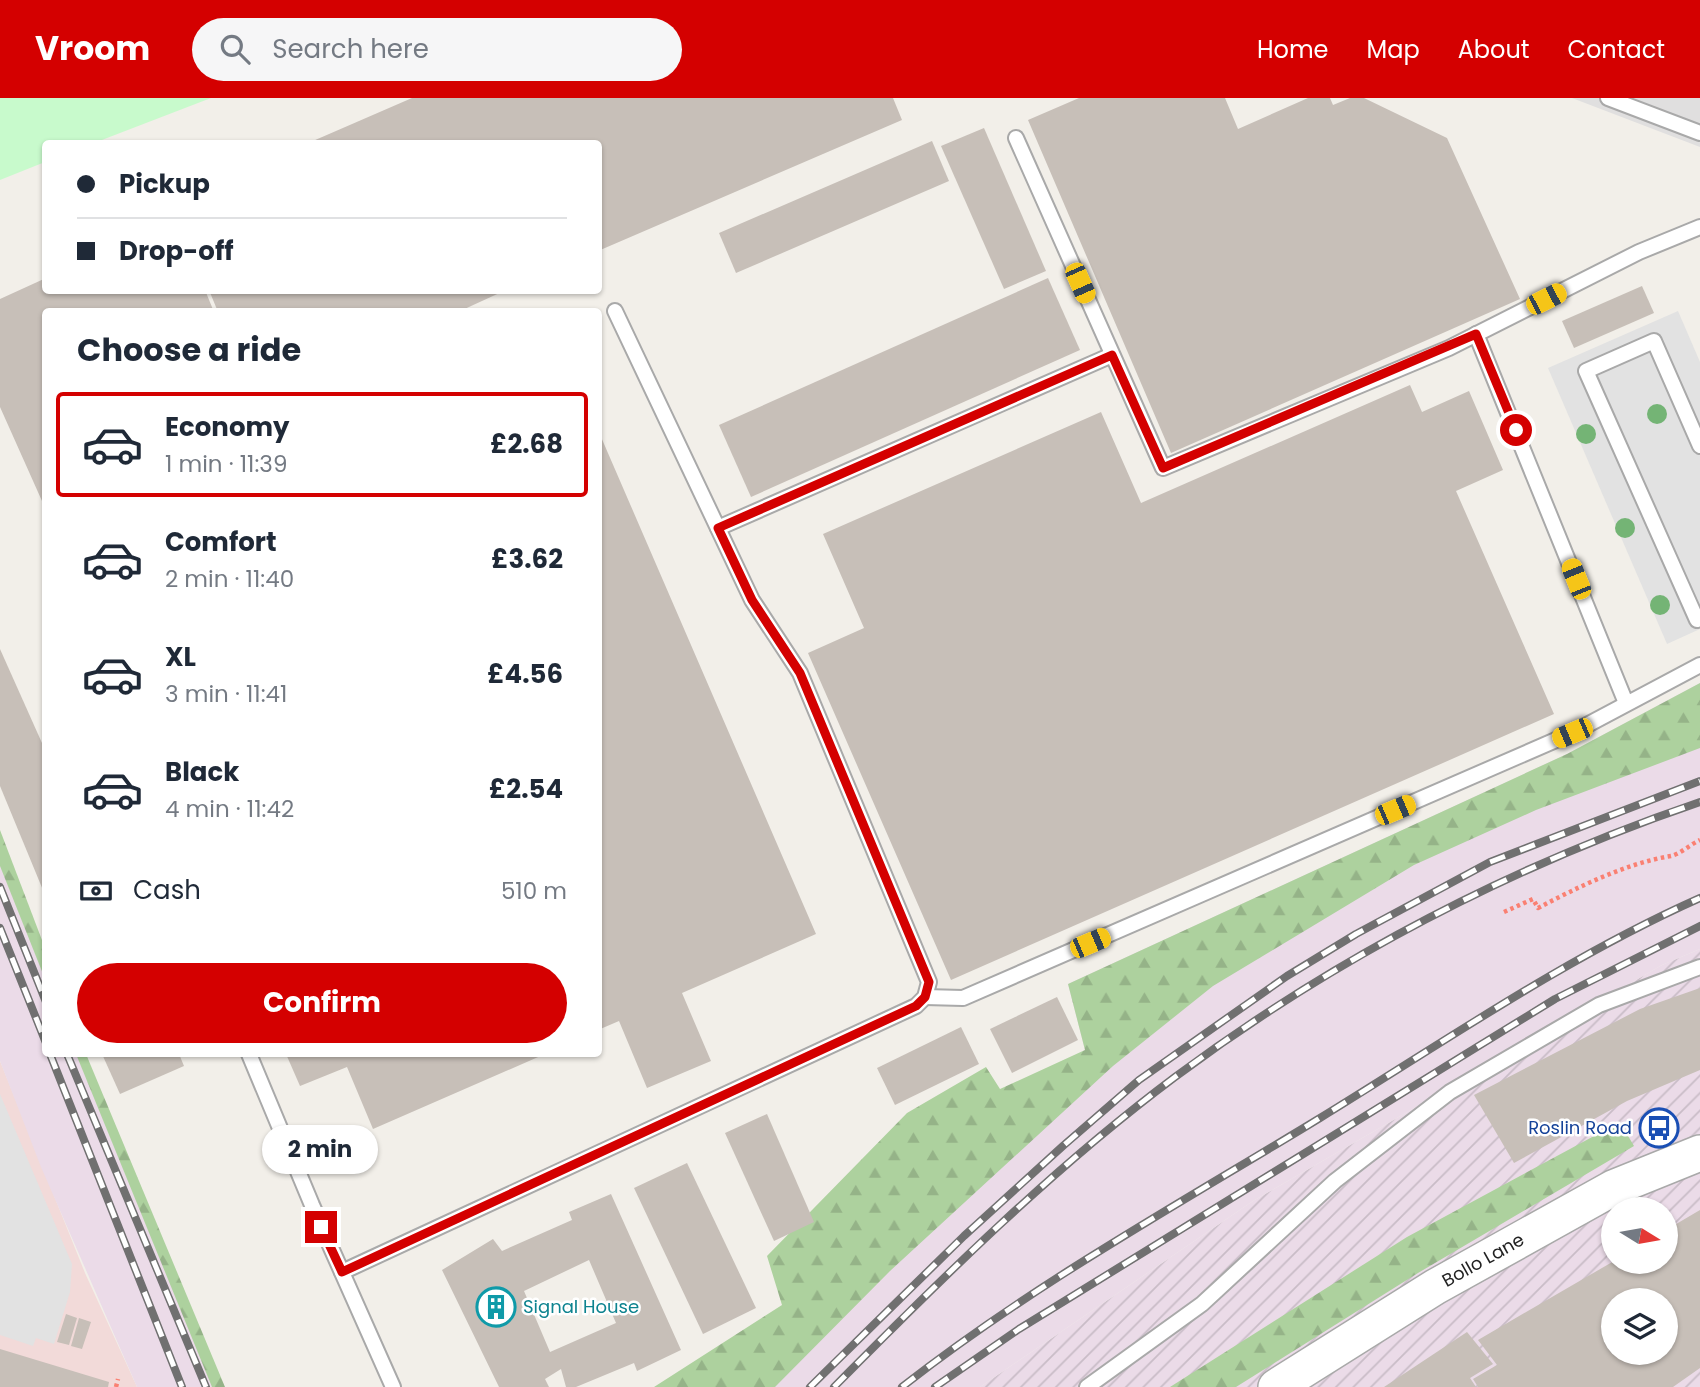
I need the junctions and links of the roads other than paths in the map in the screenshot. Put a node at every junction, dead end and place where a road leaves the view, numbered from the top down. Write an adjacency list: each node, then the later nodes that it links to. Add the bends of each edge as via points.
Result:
1 (1608, 98): 2 (lane)
2 (1700, 133)
3 (1016, 138): 7 (lane)
4 (1700, 227): 6 (lane, via 1639,252)
5 (615, 311): 9 (lane)
6 (1476, 334): 7 (lane, via 1163,468); 12 (lane)
7 (1112, 355): 9 (lane)
8 (1700, 446): 10 (lane, via 1654,341 1586,371)
9 (718, 528): 14 (lane, via 752,600 800,673 929,982)
10 (1697, 620)
11 (1700, 665): 12 (lane)
12 (1626, 703): 14 (lane, via 1572,733 963,998)
13 (1700, 967): 19 (lane, via 1600,1005 1450,1092 1335,1181 1202,1304)
14 (925, 997): 17 (lane, via 916,1006)
15 (250, 1057): 17 (lane)
16 (1700, 1153): 20 (street, Bollo Lane, via 1613,1188 1436,1287)
17 (342, 1272): 18 (lane)
18 (393, 1387)
19 (1087, 1387)
20 (1276, 1387)

